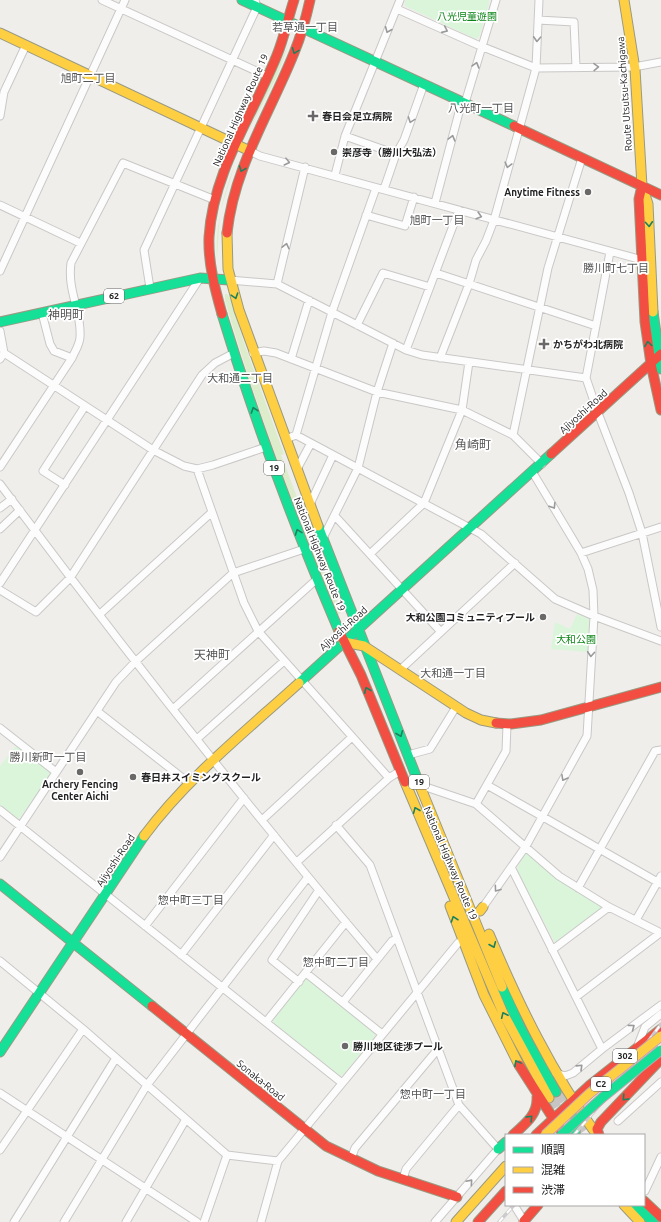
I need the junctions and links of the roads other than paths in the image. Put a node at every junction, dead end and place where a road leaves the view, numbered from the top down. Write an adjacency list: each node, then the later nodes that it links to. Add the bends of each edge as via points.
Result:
1 (102, 0): 11 (street)
2 (125, 0): 11 (street)
3 (242, 0): 10 (main road)
4 (294, 0): 14 (main road, National Highway Route 19 / 19)
5 (310, 0): 15 (main road, National Highway Route 19 / 19)
6 (400, 0): 12 (street)
7 (496, 0): 18 (street)
8 (539, 0): 13 (street)
9 (624, 0): 23 (main road, Route Utsutsu-Kachigawa)
10 (256, 4): 14 (main road); 19 (street)
11 (121, 9): 19 (street); 26 (street)
12 (397, 9): 18 (street, one-way to 18); 20 (street, one-way to 20)
13 (538, 20): 22 (street, via 574,22); 24 (street, one-way to 24)
14 (288, 21): 15 (main road); 25 (main road, National Highway Route 19 / 19)
15 (303, 28): 20 (main road); 34 (main road, National Highway Route 19 / 19, one-way to 34, via 291,62)
16 (0, 33): 17 (main road)
17 (26, 45): 26 (main road); 29 (street, via 4,92)
18 (482, 46): 24 (street); 28 (street, one-way to 18)
19 (232, 61): 25 (street); 30 (street)
20 (375, 61): 27 (main road); 32 (street)
21 (661, 62): 23 (street)
22 (576, 67): 23 (street, one-way to 23); 24 (street)
23 (634, 67): 40 (main road, Route Utsutsu-Kachigawa)
24 (536, 68): 31 (street)
25 (267, 76): 33 (main road, National Highway Route 19 / 19)
26 (90, 77): 30 (main road); 49 (street)
27 (424, 84): 28 (main road); 35 (street, one-way to 35, via 404,140)
28 (464, 102): 31 (main road); 45 (street, one-way to 28)
29 (0, 116)
30 (200, 128): 33 (main road); 39 (street)
31 (518, 128): 36 (main road); 50 (street, one-way to 50)
32 (345, 136): 35 (street); 38 (street)
33 (234, 144): 34 (main road); 44 (main road, National Highway Route 19 / 19)
34 (250, 151): 37 (street, one-way to 37, via 260,156); 60 (main road, National Highway Route 19 / 19, one-way to 60, via 238,181 229,216 226,248)
35 (396, 154): 41 (street)
36 (582, 158): 40 (main road); 51 (street)
37 (305, 167): 38 (street); 61 (street, one-way to 37)
38 (335, 175): 41 (street)
39 (175, 184): 44 (street); 52 (street, via 123,163); 64 (street, via 144,250)
40 (642, 186): 42 (main road); 54 (main road, Route Utsutsu-Kachigawa, one-way to 54, via 648,204); 55 (main road, Route Utsutsu-Kachigawa, via 639,199)
41 (380, 188): 43 (street); 48 (street)
42 (661, 195)
43 (414, 197): 45 (street); 48 (street, via 405,226)
44 (215, 200): 59 (main road, National Highway Route 19 / 19, via 209,237)
45 (435, 203): 47 (street)
46 (0, 205): 49 (street)
47 (459, 210): 50 (street, one-way to 50); 57 (street)
48 (366, 215): 68 (street)
49 (25, 217): 52 (street); 56 (street)
50 (494, 220): 51 (street); 62 (street, via 476,260)
51 (557, 237): 53 (street); 67 (street)
52 (80, 243): 66 (street, via 71,263 69,277)
53 (610, 252): 55 (street); 72 (street)
54 (652, 260): 55 (street); 78 (main road, Route Utsutsu-Kachigawa, via 654,327)
55 (642, 261): 84 (main road, Route Utsutsu-Kachigawa, one-way to 55, via 645,322)
56 (0, 271)
57 (436, 273): 62 (street); 63 (street)
58 (200, 278): 59 (main road, 62); 64 (main road, 62); 95 (street)
59 (212, 279): 60 (main road, 62); 76 (main road, National Highway Route 19 / 19)
60 (230, 280): 61 (street); 77 (main road, National Highway Route 19 / 19, one-way to 77)
61 (277, 284): 65 (street)
62 (469, 284): 67 (street); 81 (street)
63 (430, 287): 71 (street, via 383,273); 75 (street)
64 (150, 288): 66 (main road, 62)
65 (309, 300): 68 (street); 82 (street)
66 (75, 305): 69 (main road, 62); 80 (street, via 80,339)
67 (540, 307): 72 (street); 87 (street)
68 (332, 312): 71 (street); 85 (street)
69 (42, 313): 70 (main road, 62); 80 (street, via 54,351)
70 (0, 322)
71 (357, 325): 74 (street)
72 (596, 326): 88 (street)
73 (0, 331): 79 (street)
74 (392, 343): 75 (street); 90 (street)
75 (406, 350): 81 (street)
76 (234, 353): 100 (main road, National Highway Route 19 / 19, one-way to 76); 101 (street, via 215,363 202,376)
77 (253, 354): 82 (street, via 264,351); 98 (main road, National Highway Route 19 / 19)
78 (660, 355): 84 (main road, Ajiyoshi-Road); 86 (main road, Route Utsutsu-Kachigawa)
79 (2, 356): 89 (street)
80 (72, 358): 89 (street)
81 (440, 358): 83 (street)
82 (291, 360): 85 (street)
83 (469, 362): 87 (street); 92 (street)
84 (651, 364): 93 (main road, Route Utsutsu-Kachigawa); 94 (main road, Ajiyoshi-Road)
85 (315, 369): 90 (street); 96 (street)
86 (661, 369)
87 (528, 370): 88 (street); 97 (street)
88 (586, 378): 94 (street)
89 (54, 385): 91 (street); 104 (street)
90 (377, 392): 92 (street); 105 (street)
91 (85, 406): 95 (street); 110 (street, via 43,471)
92 (462, 410): 97 (street); 112 (street)
93 (661, 410)
94 (598, 413): 103 (main road, Ajiyoshi-Road); 122 (street)
95 (106, 420): 101 (street); 110 (street)
96 (296, 435): 98 (street); 99 (street)
97 (513, 435): 103 (street)
98 (286, 439): 107 (main road, National Highway Route 19 / 19)
99 (311, 443): 102 (street); 107 (street)
100 (266, 447): 106 (street); 124 (main road, National Highway Route 19 / 19, one-way to 100)
101 (153, 450): 106 (street, via 177,463); 129 (street)
102 (333, 455): 105 (street); 113 (street)
103 (542, 464): 108 (main road, Ajiyoshi-Road)
104 (0, 467)
105 (358, 468): 112 (street); 117 (street)
106 (197, 469): 116 (street)
107 (296, 470): 113 (main road, National Highway Route 19 / 19)
108 (532, 473): 119 (main road, Ajiyoshi-Road); 125 (street, one-way to 125)
109 (0, 484): 111 (street)
110 (65, 485): 121 (street)
111 (12, 499): 114 (street); 115 (street)
112 (424, 503): 119 (street); 126 (street)
113 (309, 506): 123 (main road, National Highway Route 19 / 19)
114 (0, 508)
115 (20, 510): 120 (street); 121 (street)
116 (212, 513): 128 (street); 134 (street)
117 (335, 516): 123 (street); 126 (street)
118 (661, 527): 122 (street)
119 (471, 528): 127 (street); 133 (main road, Ajiyoshi-Road)
120 (0, 529)
121 (35, 531): 129 (street); 131 (street)
122 (642, 533): 125 (street); 136 (street)
123 (322, 539): 138 (main road, National Highway Route 19 / 19)
124 (304, 549): 128 (street); 130 (main road, National Highway Route 19 / 19)
125 (580, 552): 135 (street, via 588,569 593,590)
126 (371, 553): 133 (street)
127 (515, 563): 135 (street, via 555,599); 139 (street)
128 (233, 573): 137 (street); 144 (street)
129 (70, 578): 132 (street, via 36,612); 134 (street)
130 (317, 579): 137 (street); 140 (main road, National Highway Route 19 / 19)
131 (0, 583)
132 (0, 590)
133 (402, 590): 138 (main road, Ajiyoshi-Road); 139 (street)
134 (100, 614): 144 (street)
135 (594, 616): 141 (street); 149 (street, one-way to 149)
136 (661, 627)
137 (258, 631): 143 (street); 150 (street)
138 (357, 631): 140 (main road, Ajiyoshi-Road); 142 (main road, National Highway Route 19 / 19)
139 (441, 632): 145 (street)
140 (344, 642): 142 (main road); 146 (main road, Ajiyoshi-Road); 159 (main road, National Highway Route 19 / 19, one-way to 140, via 361,675)
141 (661, 642)
142 (364, 646): 145 (main road); 157 (main road, National Highway Route 19 / 19, one-way to 157)
143 (284, 661): 146 (street); 155 (street)
144 (135, 662): 150 (street); 151 (street, via 116,682)
145 (400, 670): 148 (main road)
146 (301, 681): 154 (street); 158 (main road, Ajiyoshi-Road)
147 (661, 687): 149 (main road)
148 (456, 707): 152 (main road, via 482,722); 157 (street, via 430,749)
149 (588, 707): 152 (main road, via 528,724); 168 (street, one-way to 168, via 587,736)
150 (173, 709): 155 (street)
151 (97, 711): 160 (street); 162 (street)
152 (507, 725): 164 (street, via 506,751)
153 (0, 728): 160 (street)
154 (352, 737): 161 (street); 169 (street)
155 (197, 739): 158 (street)
156 (661, 750): 176 (street, via 655,751)
157 (408, 755): 163 (main road, National Highway Route 19 / 19)
158 (214, 760): 162 (main road, Ajiyoshi-Road); 165 (street)
159 (400, 771): 161 (street); 173 (main road, National Highway Route 19 / 19, one-way to 159)
160 (56, 772): 172 (street)
161 (389, 778): 171 (street)
162 (189, 783): 185 (main road, Ajiyoshi-Road, via 159,816)
163 (420, 785): 166 (street); 170 (main road, National Highway Route 19 / 19)
164 (487, 785): 166 (street); 168 (street)
165 (244, 798): 169 (street); 190 (street)
166 (476, 804): 175 (street)
167 (0, 810): 172 (street)
168 (543, 817): 175 (street); 176 (street)
169 (262, 820): 174 (street)
170 (435, 821): 173 (main road, National Highway Route 19 / 19, one-way to 173, via 510,1006 553,1095 526,1058 503,1013); 187 (main road)
171 (336, 825): 178 (street); 192 (street, via 370,865)
172 (20, 826): 177 (street); 185 (street)
173 (423, 827): 193 (main road, one-way to 173)
174 (274, 835): 178 (street); 196 (street)
175 (526, 846): 179 (street); 183 (street, via 559,876)
176 (601, 848): 181 (street); 183 (street)
177 (0, 857)
178 (297, 862): 180 (street)
179 (512, 869): 187 (street, one-way to 187); 195 (street)
180 (308, 877): 184 (street); 201 (street)
181 (660, 881): 188 (street)
182 (0, 884): 194 (main road, Sonaka-Road)
183 (578, 888): 186 (street)
184 (319, 890): 189 (street); 200 (street, via 272,960)
185 (106, 894): 190 (street); 194 (main road, Ajiyoshi-Road)
186 (609, 907): 188 (street); 195 (street)
187 (482, 909): 221 (main road, one-way to 221, via 525,1016)
188 (636, 920): 191 (street)
189 (346, 922): 197 (street); 199 (street)
190 (145, 926): 196 (street)
191 (661, 933): 204 (street)
192 (397, 939): 197 (street, via 392,941); 202 (street)
193 (460, 941): 202 (street); 228 (main road, one-way to 193, via 505,1038)
194 (73, 943): 203 (main road, Ajiyoshi-Road); 211 (main road, Sonaka-Road)
195 (552, 950): 204 (street)
196 (181, 954): 201 (street)
197 (377, 959): 205 (street)
198 (0, 961): 203 (street)
199 (306, 972): 200 (street); 205 (street)
200 (299, 982): 208 (street)
201 (223, 988): 208 (street); 211 (street)
202 (418, 991): 212 (street); 215 (street)
203 (39, 992): 209 (street); 218 (main road, Ajiyoshi-Road)
204 (576, 997): 216 (street)
205 (343, 1002): 212 (street)
206 (661, 1005): 216 (street, one-way to 206)
207 (661, 1014): 214 (street, via 646,1027)
208 (266, 1022): 223 (street)
209 (83, 1029): 219 (street); 231 (street)
210 (661, 1029): 214 (main road, 302)
211 (186, 1034): 225 (street); 237 (main road, Sonaka-Road)
212 (382, 1034): 223 (street)
213 (661, 1036): 241 (main road, C2, bridge, via 590,1093)
214 (638, 1047): 226 (main road, 302)
215 (438, 1049): 229 (street); 251 (street, via 355,1148)
216 (602, 1049): 221 (street, one-way to 216, via 573,1073)
217 (661, 1050): 242 (main road, C2, bridge, via 603,1097)
218 (0, 1052)
219 (116, 1058): 225 (street); 245 (street)
220 (661, 1058): 222 (main road, 302); 244 (main road, one-way to 244, via 601,1122 597,1129)
221 (557, 1076): 226 (main road, via 575,1088); 233 (main road)
222 (635, 1077): 233 (main road, 302); 233 (main road, via 602,1088)
223 (342, 1082): 237 (street)
224 (661, 1082): 236 (street)
225 (147, 1084): 234 (street); 252 (street)
226 (590, 1085): 233 (main road, 302)
227 (0, 1094): 231 (street)
228 (537, 1097): 230 (main road); 238 (main road, one-way to 228, via 535,1113 538,1107)
229 (459, 1105): 247 (street); 256 (street, via 406,1169)
230 (544, 1108): 232 (main road); 235 (main road); 239 (main road, via 544,1120)
231 (27, 1111): 245 (street); 248 (street)
232 (560, 1112): 233 (main road, 302); 235 (main road, 302)
233 (575, 1112): 235 (main road); 242 (main road, 302); 242 (main road); 243 (main road)
234 (186, 1119): 249 (street); 257 (street)
235 (552, 1119): 240 (main road, 302); 242 (main road)
236 (618, 1121)
237 (304, 1129): 251 (main road, Sonaka-Road, via 326,1146); 253 (street)
238 (514, 1134)
239 (537, 1134)
240 (537, 1134)
241 (546, 1134)
242 (568, 1134)
243 (597, 1134)
244 (598, 1134)
245 (67, 1137): 252 (street); 272 (street)
246 (505, 1143): 247 (main road)
247 (498, 1149): 262 (street, one-way to 247)
248 (0, 1150)
249 (227, 1155): 253 (street); 276 (street)
250 (661, 1157): 259 (street)
251 (352, 1159): 256 (main road, Sonaka-Road)
252 (102, 1160): 257 (street); 273 (street)
253 (278, 1161): 277 (street)
254 (505, 1167): 279 (main road)
255 (505, 1176): 280 (main road)
256 (403, 1179): 262 (main road, Sonaka-Road)
257 (146, 1188): 274 (street); 275 (street)
258 (505, 1192): 281 (main road)
259 (645, 1192)
260 (645, 1195): 264 (main road)
261 (645, 1195): 269 (main road)
262 (457, 1197): 278 (street)
263 (505, 1199): 282 (main road)
264 (661, 1205)
265 (515, 1206): 270 (street)
266 (537, 1206): 270 (main road)
267 (625, 1206): 271 (main road)
268 (636, 1206): 283 (main road)
269 (661, 1217)
270 (524, 1221)
271 (637, 1221)
272 (14, 1222)
273 (64, 1222)
274 (126, 1222)
275 (197, 1222)
276 (204, 1222)
277 (261, 1222)
278 (435, 1222)
279 (456, 1222)
280 (464, 1222)
281 (478, 1222)
282 (485, 1222)
283 (653, 1222)

